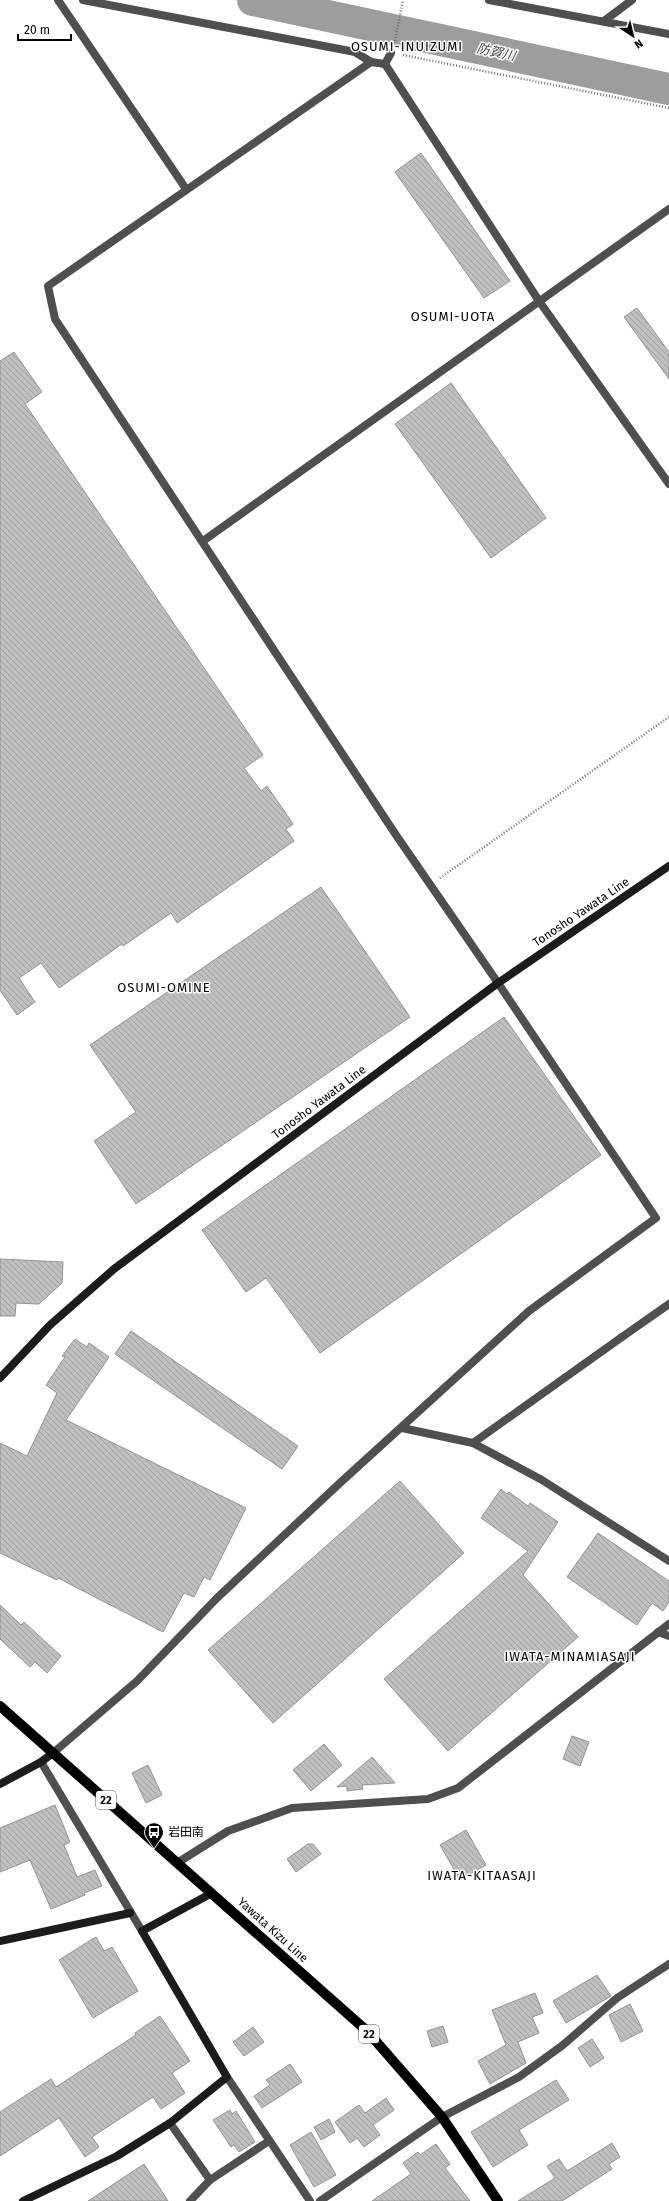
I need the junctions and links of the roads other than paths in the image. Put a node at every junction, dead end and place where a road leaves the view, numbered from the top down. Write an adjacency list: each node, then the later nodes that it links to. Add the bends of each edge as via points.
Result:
1 (58, 0): 10 (street)
2 (83, 0): 8 (street, via 355,52)
3 (489, 0): 5 (street)
4 (632, 0): 5 (street)
5 (604, 21): 6 (street)
6 (669, 34)
7 (391, 53): 9 (street)
8 (372, 62): 9 (street); 10 (street)
9 (386, 64): 12 (street)
10 (186, 188): 14 (street, via 48,286 55,319)
11 (669, 208): 12 (street)
12 (540, 301): 13 (street); 14 (street)
13 (669, 484)
14 (203, 541): 16 (street, via 429,885)
15 (669, 866): 16 (main road, Tonosho Yawata Line)
16 (498, 983): 18 (main road, Tonosho Yawata Line, via 114,1269 50,1325); 19 (street, via 656,1218 529,1311)
17 (669, 1304): 20 (street)
18 (0, 1378)
19 (402, 1428): 20 (street); 26 (street, via 217,1598 137,1681)
20 (473, 1443): 21 (street, via 542,1480)
21 (669, 1561)
22 (669, 1624): 23 (street)
23 (658, 1632): 24 (street); 29 (street, via 458,1788 428,1799 292,1808 228,1831)
24 (669, 1636)
25 (0, 1706): 26 (main road, Yawata Kizu Line / 22)
26 (52, 1753): 27 (main road); 29 (main road, Yawata Kizu Line / 22)
27 (41, 1762): 28 (main road); 31 (street)
28 (0, 1784)
29 (177, 1863): 30 (main road, Yawata Kizu Line / 22)
30 (212, 1893): 32 (main road); 36 (main road, Yawata Kizu Line / 22, via 367,2031)
31 (130, 1913): 32 (street); 33 (main road)
32 (142, 1931): 35 (main road)
33 (0, 1941)
34 (669, 1964): 36 (street, via 617,1998 563,2046 519,2077)
35 (227, 2077): 37 (main road); 38 (street)
36 (442, 2117): 43 (street); 44 (main road, Yawata Kizu Line / 22)
37 (170, 2123): 39 (street); 40 (main road, via 117,2156)
38 (269, 2141): 39 (street); 42 (street)
39 (210, 2180): 41 (street)
40 (23, 2201)
41 (190, 2201)
42 (310, 2201)
43 (320, 2201)
44 (498, 2201)

